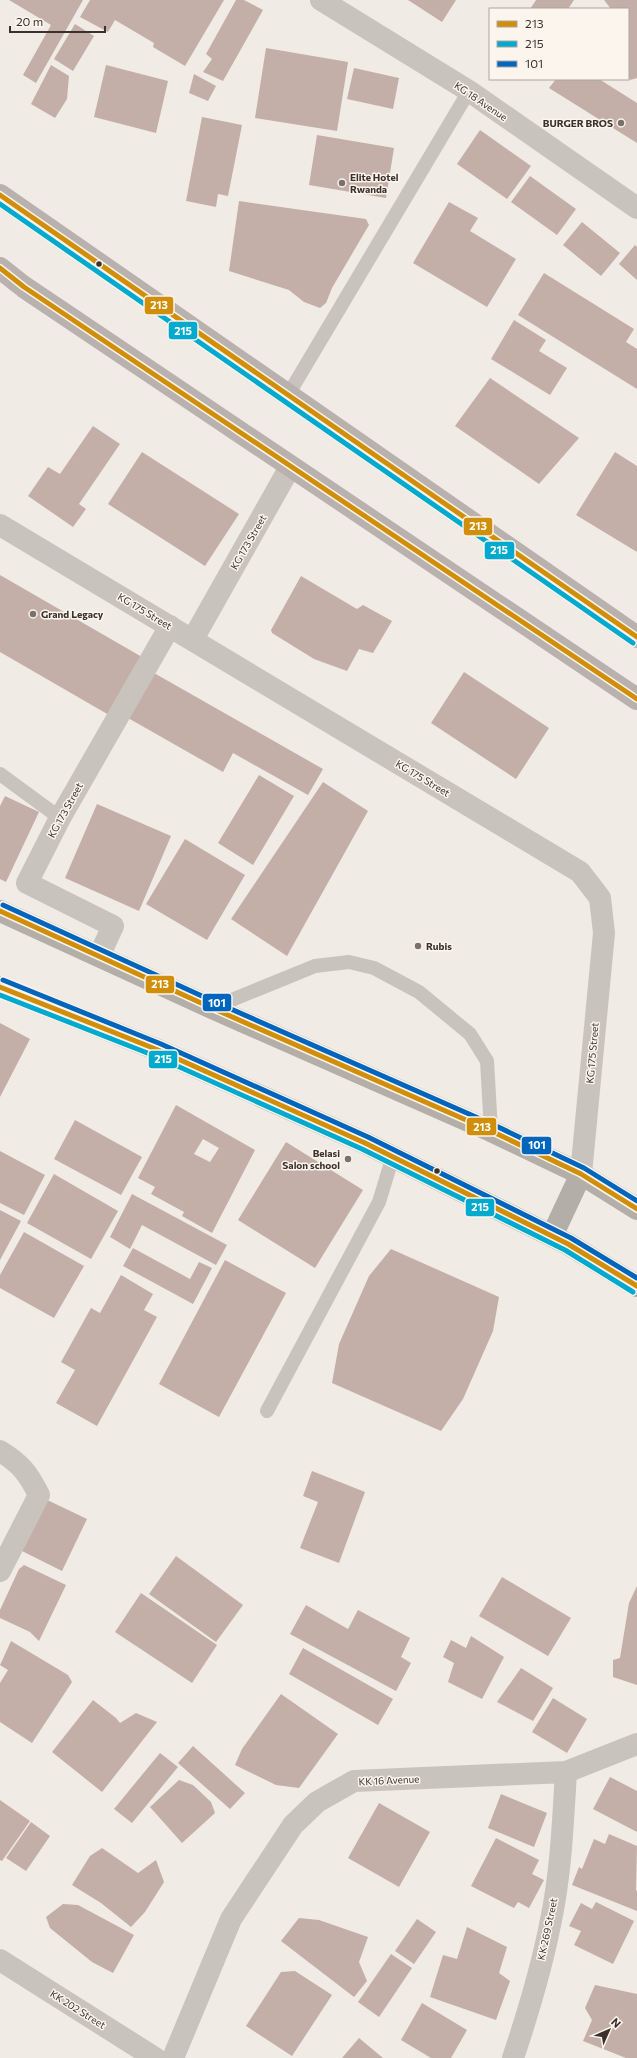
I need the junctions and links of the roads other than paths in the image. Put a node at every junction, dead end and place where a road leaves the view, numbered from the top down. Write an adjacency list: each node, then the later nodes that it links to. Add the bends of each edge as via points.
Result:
1 (321, 0): 2 (street, KG 18 Avenue)
2 (469, 92): 4 (street, KG 18 Avenue); 6 (lane)
3 (0, 195): 6 (main road)
4 (637, 208)
5 (0, 268): 7 (main road, via 24,287)
6 (288, 395): 10 (main road)
7 (290, 467): 11 (street, KG 173 Street); 12 (main road)
8 (0, 525): 9 (street, KG 175 Street)
9 (170, 626): 11 (street, KG 175 Street); 14 (street, KG 173 Street)
10 (637, 637)
11 (193, 639): 21 (street, KG 175 Street, via 580,872 600,898 604,934)
12 (637, 699)
13 (0, 774): 14 (lane)
14 (60, 818): 16 (street, KG 173 Street, via 27,883 113,926)
15 (0, 912): 16 (highway)
16 (99, 956): 18 (highway)
17 (0, 987): 20 (highway, via 158,1050)
18 (212, 1008): 19 (highway); 19 (lane, via 315,966 349,962 374,968 419,992 470,1034 487,1061)
19 (492, 1131): 21 (highway)
20 (393, 1156): 23 (highway); 25 (lane, via 379,1202)
21 (581, 1174): 22 (highway); 23 (highway)
22 (637, 1209)
23 (552, 1236): 24 (highway)
24 (637, 1286)
25 (267, 1412)
26 (0, 1451): 27 (street, via 17,1462 30,1476 38,1495)
27 (0, 1571)
28 (637, 1744): 29 (street, KK 16 Avenue)
29 (566, 1772): 32 (street, KK 16 Avenue, via 354,1781 316,1802 293,1825 231,1919); 33 (street, KK 269 Street, via 552,1920)
30 (0, 1960): 31 (street, KK 202 Street)
31 (155, 2058)
32 (174, 2058)
33 (513, 2058)

